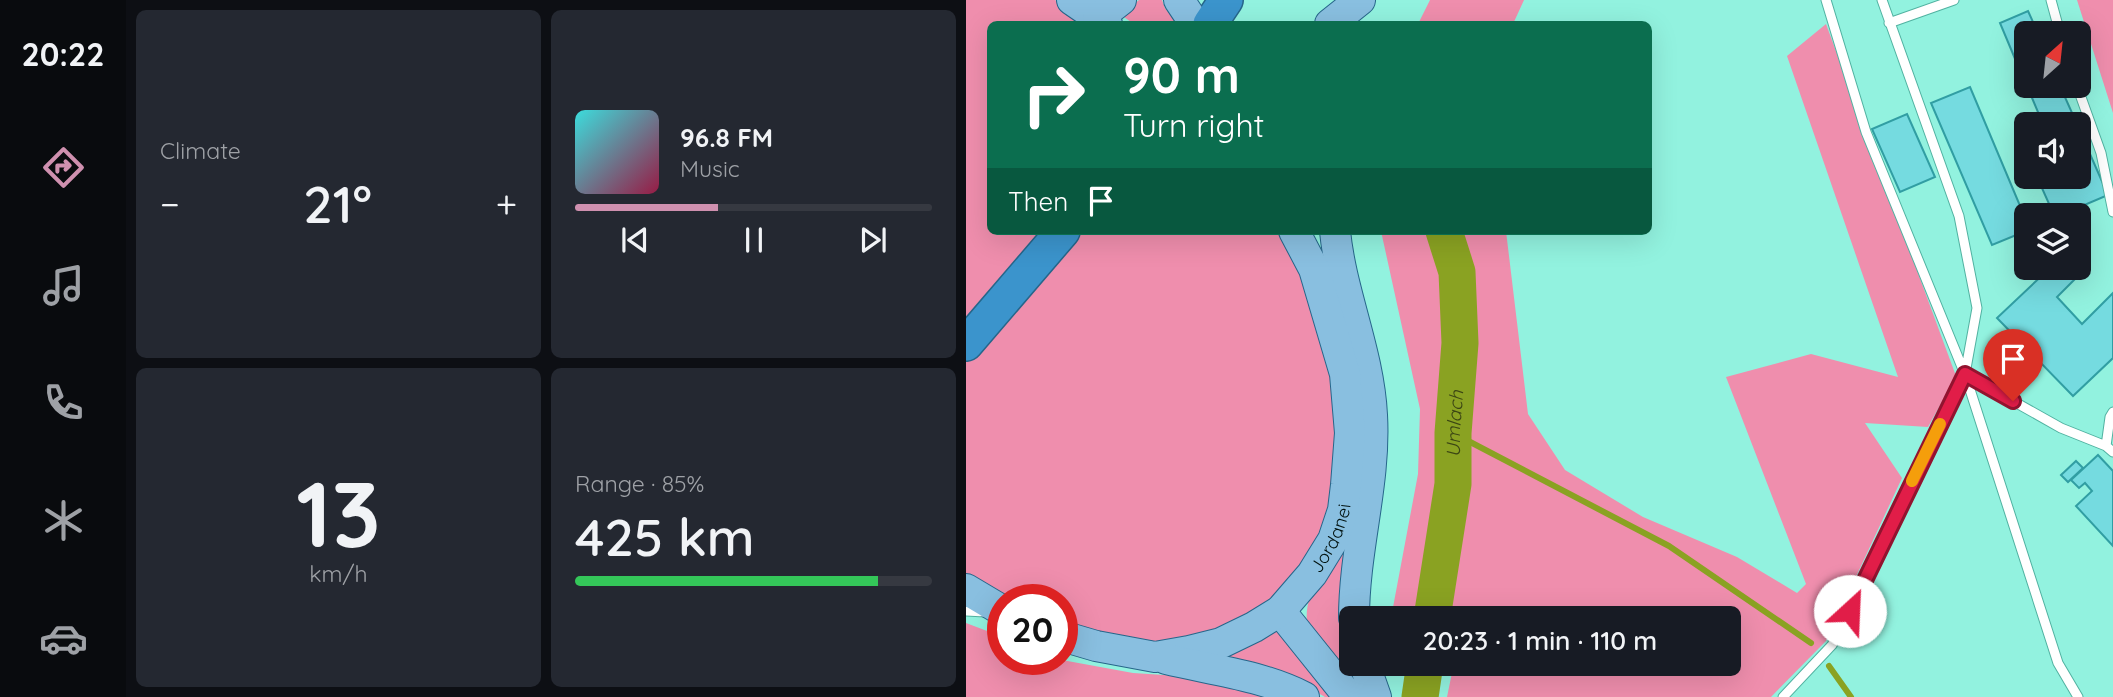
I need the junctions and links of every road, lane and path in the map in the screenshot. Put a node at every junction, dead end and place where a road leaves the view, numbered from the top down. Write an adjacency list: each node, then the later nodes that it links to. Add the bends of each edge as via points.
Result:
1 (1072, 0): 10 (main road)
2 (1179, 0): 11 (main road)
3 (1226, 0): 12 (highway)
4 (1360, 0): 13 (main road)
5 (1368, 0): 14 (main road); 15 (main road)
6 (1826, 0): 26 (lane, via 1866,132)
7 (1882, 0): 17 (lane)
8 (1954, 0): 17 (lane)
9 (2051, 0): 16 (lane)
10 (1109, 14)
11 (1193, 21)
12 (1212, 21)
13 (1334, 21)
14 (1355, 21)
15 (1360, 21)
16 (2057, 21)
17 (1889, 23): 26 (lane, via 1959,216 1977,308)
18 (2081, 98): 19 (lane, via 2101,153)
19 (2113, 212)
20 (1060, 235): 25 (highway)
21 (1296, 235): 24 (main road, Jordanei)
22 (1312, 235): 24 (main road)
23 (1336, 235): 31 (main road, via 1373,413 1373,459 1356,565)
24 (1314, 269): 33 (main road, Jordanei, via 1345,374 1350,433 1346,485 1333,540 1312,574)
25 (966, 344)
26 (1965, 374): 28 (lane, via 2061,428); 41 (lane, via 1840,632); 42 (lane, via 2058,663)
27 (2113, 412): 28 (lane, via 2109,417)
28 (2110, 449)
29 (966, 589): 30 (main road)
30 (987, 602)
31 (1354, 606)
32 (966, 611): 34 (lane)
33 (1280, 611): 36 (main road, Jordanei, via 1221,643); 39 (main road)
34 (987, 612)
35 (1078, 641): 36 (main road, Jordanei)
36 (1155, 657): 38 (main road, via 1244,676)
37 (1369, 676): 40 (main road)
38 (1304, 697)
39 (1349, 697)
40 (1376, 697)
41 (1783, 697)
42 (2078, 697)

